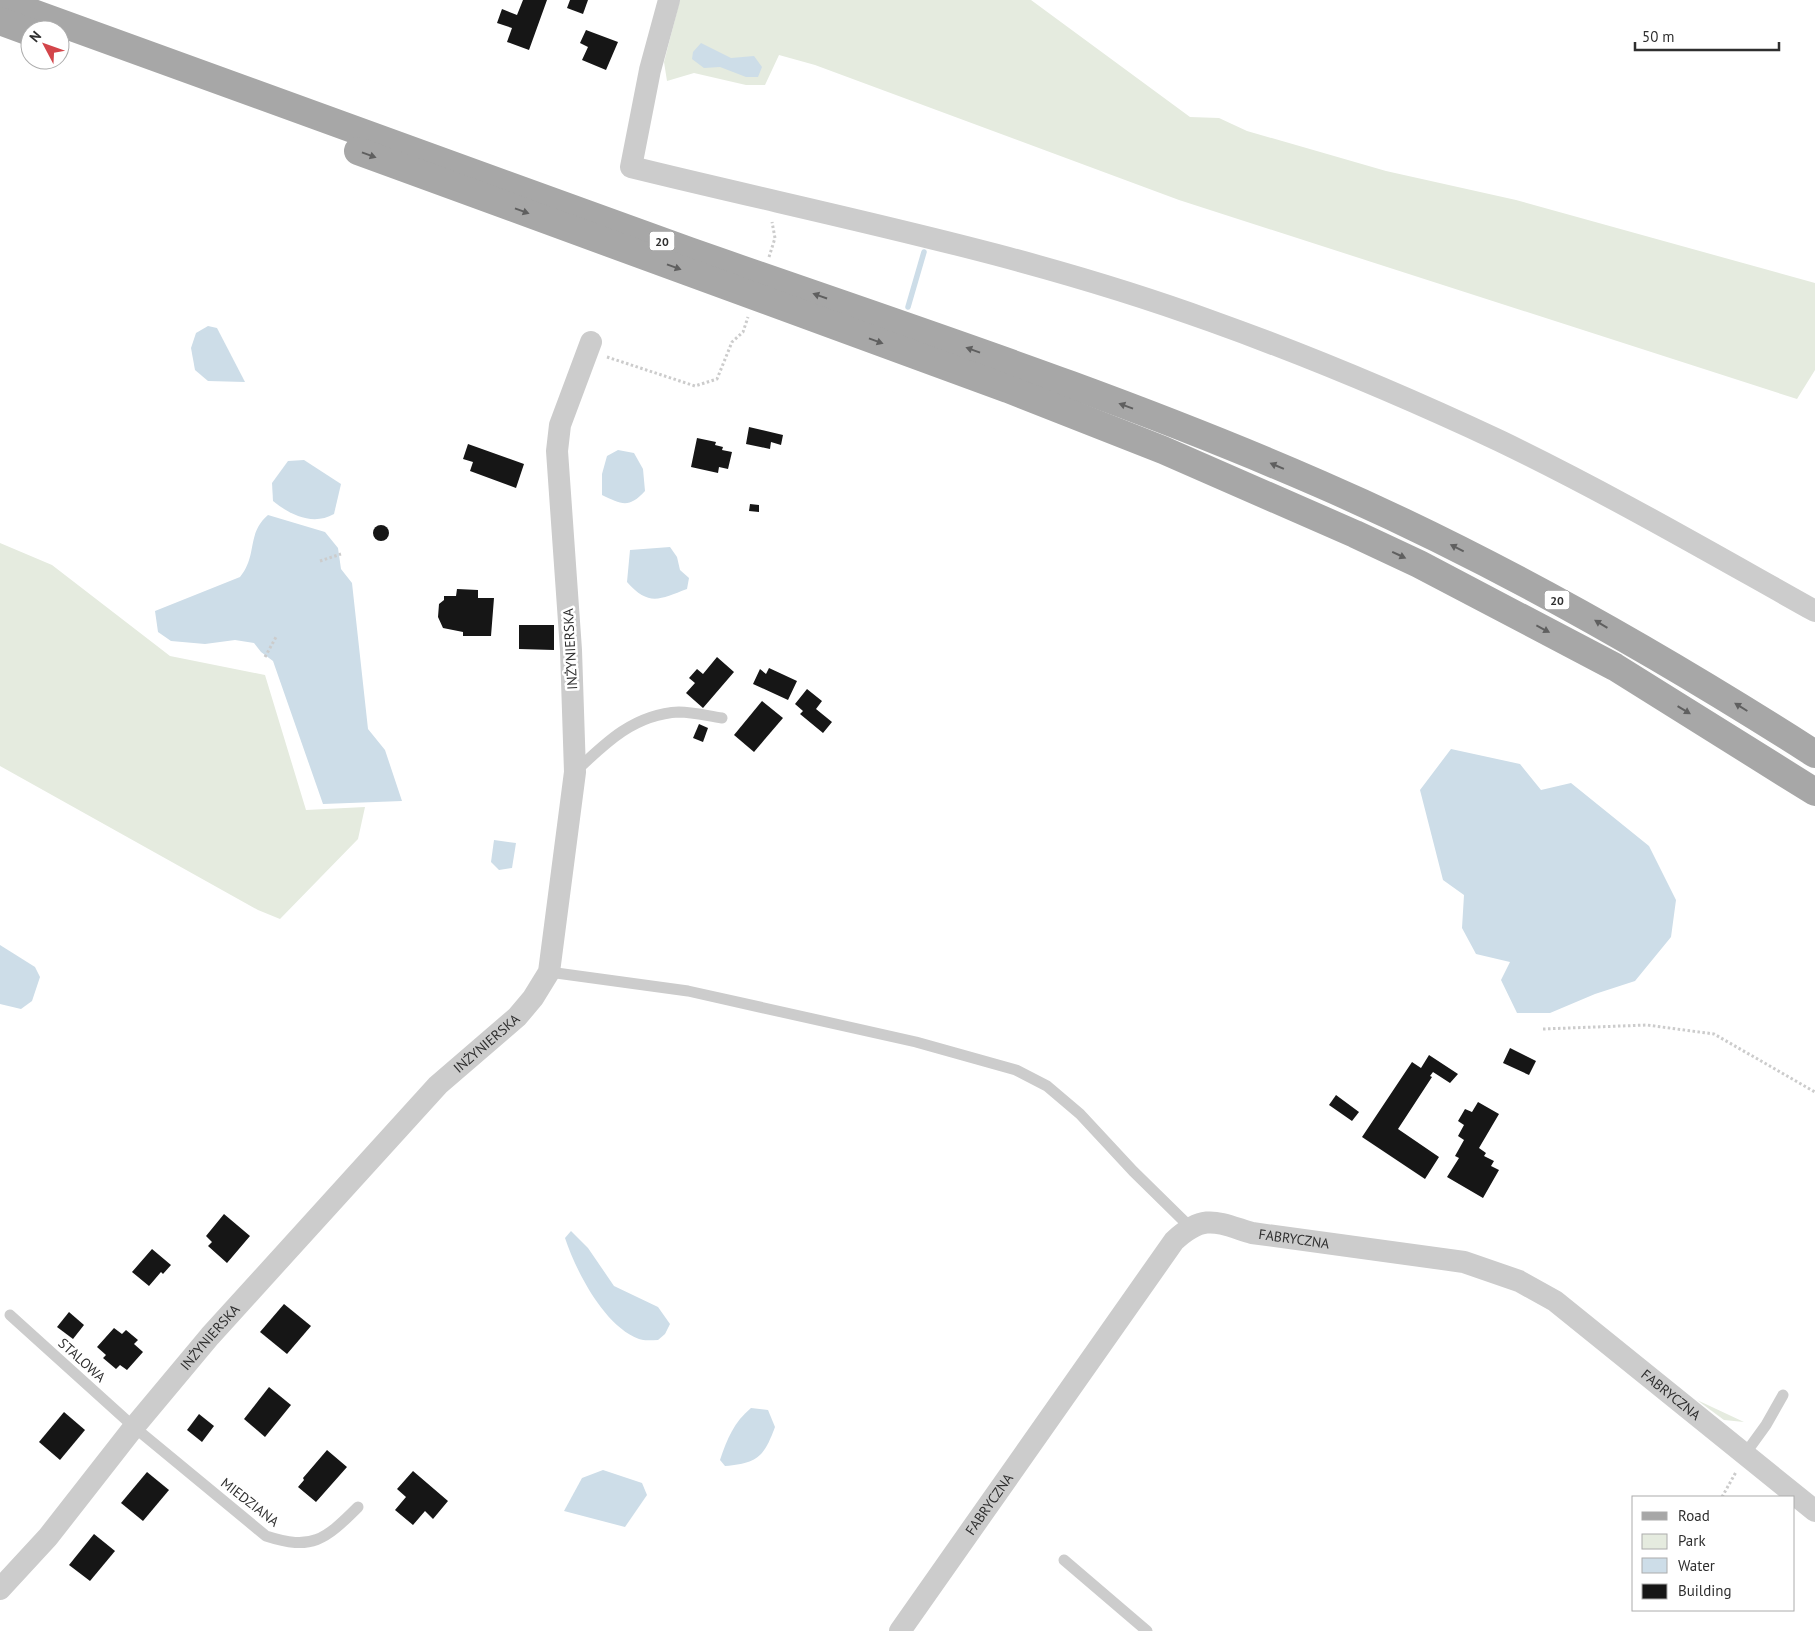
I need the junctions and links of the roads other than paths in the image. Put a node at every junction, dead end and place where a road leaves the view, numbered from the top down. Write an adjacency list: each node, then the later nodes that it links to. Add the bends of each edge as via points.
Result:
1 (670, 0): 7 (street, via 650,70 631,166 1002,254 1210,320 1369,382 1500,442 1618,502)
2 (0, 1): 9 (main road, 20, one-way to 2, via 1586,615 1434,536 1259,458 918,330 690,251)
3 (0, 21): 4 (main road)
4 (20, 28)
5 (70, 47): 12 (main road, 20, one-way to 12, via 998,386 1163,450 1419,564 1615,667)
6 (589, 348): 13 (street, INŻYNIERSKA, via 560,425 557,451 571,650)
7 (1815, 611)
8 (722, 718): 13 (lane, via 680,712 642,719 600,748)
9 (1782, 733): 10 (main road); 11 (main road, 20)
10 (1815, 750)
11 (1815, 754)
12 (1773, 764): 14 (main road, 20); 15 (main road)
13 (575, 772): 16 (street, INŻYNIERSKA)
14 (1815, 792)
15 (1815, 803)
16 (549, 972): 17 (lane, via 688,991 916,1042 1016,1070 1046,1086 1080,1114); 20 (street, INŻYNIERSKA, via 517,1017 438,1085 210,1336)
17 (1189, 1226): 21 (street, FABRYCZNA, via 1218,1222 1252,1233 1464,1262 1519,1281 1555,1301); 26 (street, FABRYCZNA, via 1174,1241)
18 (10, 1315): 20 (lane, STALOWA)
19 (1783, 1395): 21 (lane)
20 (134, 1426): 22 (lane, MIEDZIANA, via 266,1536 288,1543 314,1542 338,1527); 25 (street, INŻYNIERSKA, via 48,1537)
21 (1746, 1454): 23 (street, FABRYCZNA)
22 (358, 1507)
23 (1815, 1511)
24 (1064, 1560): 27 (lane)
25 (0, 1589)
26 (900, 1631)
27 (1147, 1631)

